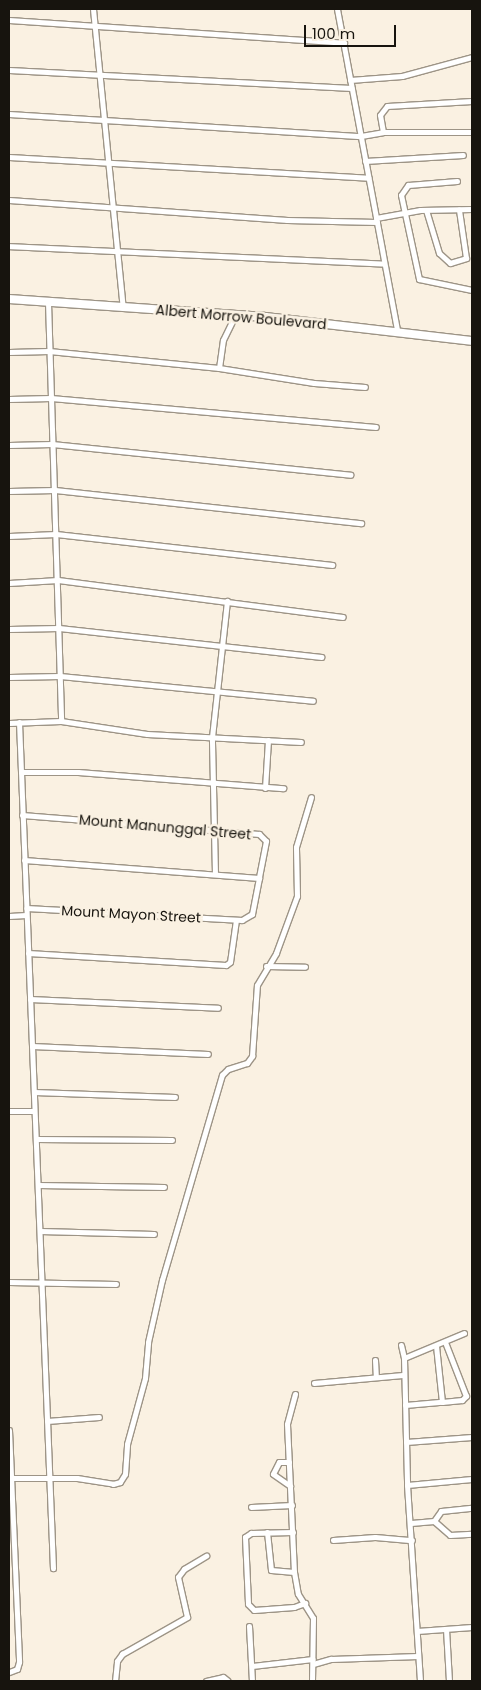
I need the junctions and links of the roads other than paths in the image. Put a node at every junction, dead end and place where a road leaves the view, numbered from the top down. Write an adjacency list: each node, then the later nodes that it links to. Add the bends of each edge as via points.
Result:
1 (93, 9): 4 (street)
2 (337, 9): 5 (street)
3 (9, 20): 4 (street)
4 (94, 25): 5 (street); 8 (street)
5 (344, 43): 9 (street)
6 (472, 56): 9 (street, via 402,76)
7 (9, 70): 8 (street)
8 (100, 77): 10 (street); 13 (street)
9 (350, 80): 10 (street)
10 (352, 88): 16 (street)
11 (472, 101): 14 (street, via 387,106 380,115)
12 (9, 114): 13 (street)
13 (106, 119): 16 (street); 20 (street)
14 (383, 132): 15 (street); 16 (street)
15 (472, 132)
16 (361, 136): 19 (street)
17 (463, 155): 19 (street)
18 (9, 157): 20 (street)
19 (365, 161): 21 (street)
20 (110, 165): 21 (street); 24 (street)
21 (368, 178): 29 (street)
22 (457, 181): 28 (street, via 405,187 401,195)
23 (9, 200): 24 (street)
24 (115, 208): 29 (street, via 287,220); 31 (street)
25 (472, 209): 27 (street)
26 (426, 210): 27 (street); 27 (street, via 439,253 450,264 466,258); 28 (street)
27 (459, 210)
28 (403, 212): 29 (street); 33 (street, via 419,279)
29 (376, 220): 32 (street)
30 (9, 246): 31 (street)
31 (120, 253): 32 (street); 36 (street)
32 (384, 264): 38 (street)
33 (472, 290)
34 (9, 299): 35 (main road, Albert Morrow Boulevard)
35 (48, 302): 36 (main road, Albert Morrow Boulevard); 40 (street)
36 (123, 307): 37 (main road, Albert Morrow Boulevard)
37 (235, 316): 38 (main road, Albert Morrow Boulevard); 42 (street, via 223,340)
38 (397, 331): 39 (main road, Albert Morrow Boulevard)
39 (472, 341)
40 (48, 351): 41 (street); 42 (street); 44 (street)
41 (9, 352)
42 (219, 368): 43 (street, via 314,383)
43 (365, 387)
44 (51, 398): 45 (street); 46 (street); 47 (street)
45 (9, 399)
46 (376, 427)
47 (52, 444): 48 (street); 49 (street); 50 (street)
48 (9, 445)
49 (350, 475)
50 (55, 490): 51 (street); 52 (street); 53 (street)
51 (9, 491)
52 (360, 523)
53 (56, 534): 54 (street); 55 (street); 56 (street)
54 (9, 536)
55 (332, 565)
56 (58, 580): 57 (street); 58 (street); 60 (street)
57 (9, 583)
58 (227, 601): 59 (street); 62 (street)
59 (343, 617)
60 (59, 628): 61 (street); 62 (street); 64 (street)
61 (9, 630)
62 (222, 646): 63 (street); 66 (street)
63 (320, 657)
64 (60, 676): 65 (street); 66 (street); 70 (street)
65 (9, 677)
66 (218, 690): 67 (street); 71 (street)
67 (312, 701)
68 (9, 722): 69 (street)
69 (19, 722): 70 (street); 74 (street)
70 (61, 722): 71 (street, via 122,731)
71 (212, 737): 72 (street); 75 (street)
72 (268, 740): 73 (street); 76 (street)
73 (301, 742)
74 (21, 772): 75 (street, via 69,772); 79 (street)
75 (213, 785): 76 (street); 80 (street)
76 (265, 788): 77 (street)
77 (283, 788)
78 (311, 797): 89 (street, via 296,847 297,896 276,953)
79 (22, 815): 80 (street, Mount Manunggal Street); 81 (street)
80 (215, 831): 82 (street); 83 (street, Mount Manunggal Street, via 262,835 266,841)
81 (24, 860): 82 (street); 84 (street)
82 (215, 874): 83 (street)
83 (259, 878): 87 (street, via 252,914 246,919)
84 (26, 908): 86 (street); 87 (street, Mount Mayon Street)
85 (9, 916): 86 (street)
86 (26, 916): 88 (street)
87 (236, 920): 88 (street, via 230,962 226,965)
88 (28, 953): 91 (street)
89 (266, 966): 90 (street); 127 (street, via 258,985 252,1056 247,1063 228,1069 222,1076 164,1273 148,1342 143,1387 127,1444 124,1474 120,1482 113,1484 77,1478)
90 (305, 967)
91 (30, 999): 92 (street); 93 (street)
92 (218, 1008)
93 (32, 1046): 94 (street); 95 (street)
94 (208, 1054)
95 (34, 1092): 96 (street); 98 (street)
96 (175, 1096)
97 (9, 1111): 98 (street)
98 (34, 1111): 99 (street)
99 (36, 1139): 100 (street); 101 (street)
100 (172, 1140)
101 (38, 1185): 102 (street); 103 (street)
102 (164, 1187)
103 (40, 1231): 104 (street); 106 (street)
104 (154, 1234)
105 (9, 1282): 106 (street)
106 (42, 1282): 107 (street); 121 (street)
107 (116, 1284)
108 (464, 1333): 109 (street)
109 (445, 1342): 111 (street); 118 (street, via 466,1396 462,1400)
110 (401, 1345): 112 (street)
111 (436, 1346): 112 (street); 118 (street)
112 (404, 1358): 114 (street)
113 (375, 1360): 115 (street)
114 (403, 1375): 115 (street); 119 (street)
115 (376, 1377): 116 (street)
116 (314, 1383)
117 (295, 1394): 125 (street, via 287,1419)
118 (442, 1402): 119 (street)
119 (405, 1405): 124 (street)
120 (99, 1417): 121 (street)
121 (47, 1420): 127 (street)
122 (9, 1430): 126 (street)
123 (472, 1437): 124 (street)
124 (406, 1442): 129 (street)
125 (290, 1462): 130 (street); 130 (street, via 279,1462 273,1474)
126 (10, 1478): 127 (street); 153 (street, via 19,1662 17,1669)
127 (49, 1478): 142 (street)
128 (472, 1479): 129 (street)
129 (408, 1485): 135 (street)
130 (290, 1486): 131 (street)
131 (292, 1505): 132 (street); 137 (street)
132 (251, 1507)
133 (472, 1508): 134 (street, via 441,1511)
134 (434, 1521): 135 (street); 138 (street, via 450,1535)
135 (411, 1523): 140 (street)
136 (267, 1532): 137 (street); 143 (street, via 271,1570); 144 (street, via 244,1537 250,1607 258,1610)
137 (293, 1532): 143 (street)
138 (472, 1534)
139 (333, 1540): 140 (street, via 375,1537)
140 (412, 1540): 148 (street)
141 (206, 1556): 154 (street, via 184,1569 178,1577 186,1617 122,1654 117,1661)
142 (53, 1568)
143 (294, 1572): 144 (street, via 297,1589)
144 (305, 1603): 151 (street, via 313,1618)
145 (248, 1626): 152 (street)
146 (472, 1627): 147 (street); 149 (street)
147 (446, 1629): 148 (street); 160 (street)
148 (418, 1631): 150 (street)
149 (472, 1633)
150 (418, 1656): 151 (street); 159 (street)
151 (313, 1661): 152 (street); 158 (street)
152 (252, 1666): 157 (street)
153 (9, 1672)
154 (115, 1681)
155 (206, 1681): 156 (street, via 222,1677)
156 (228, 1681)
157 (252, 1681)
158 (312, 1681)
159 (420, 1681)
160 (449, 1681)

